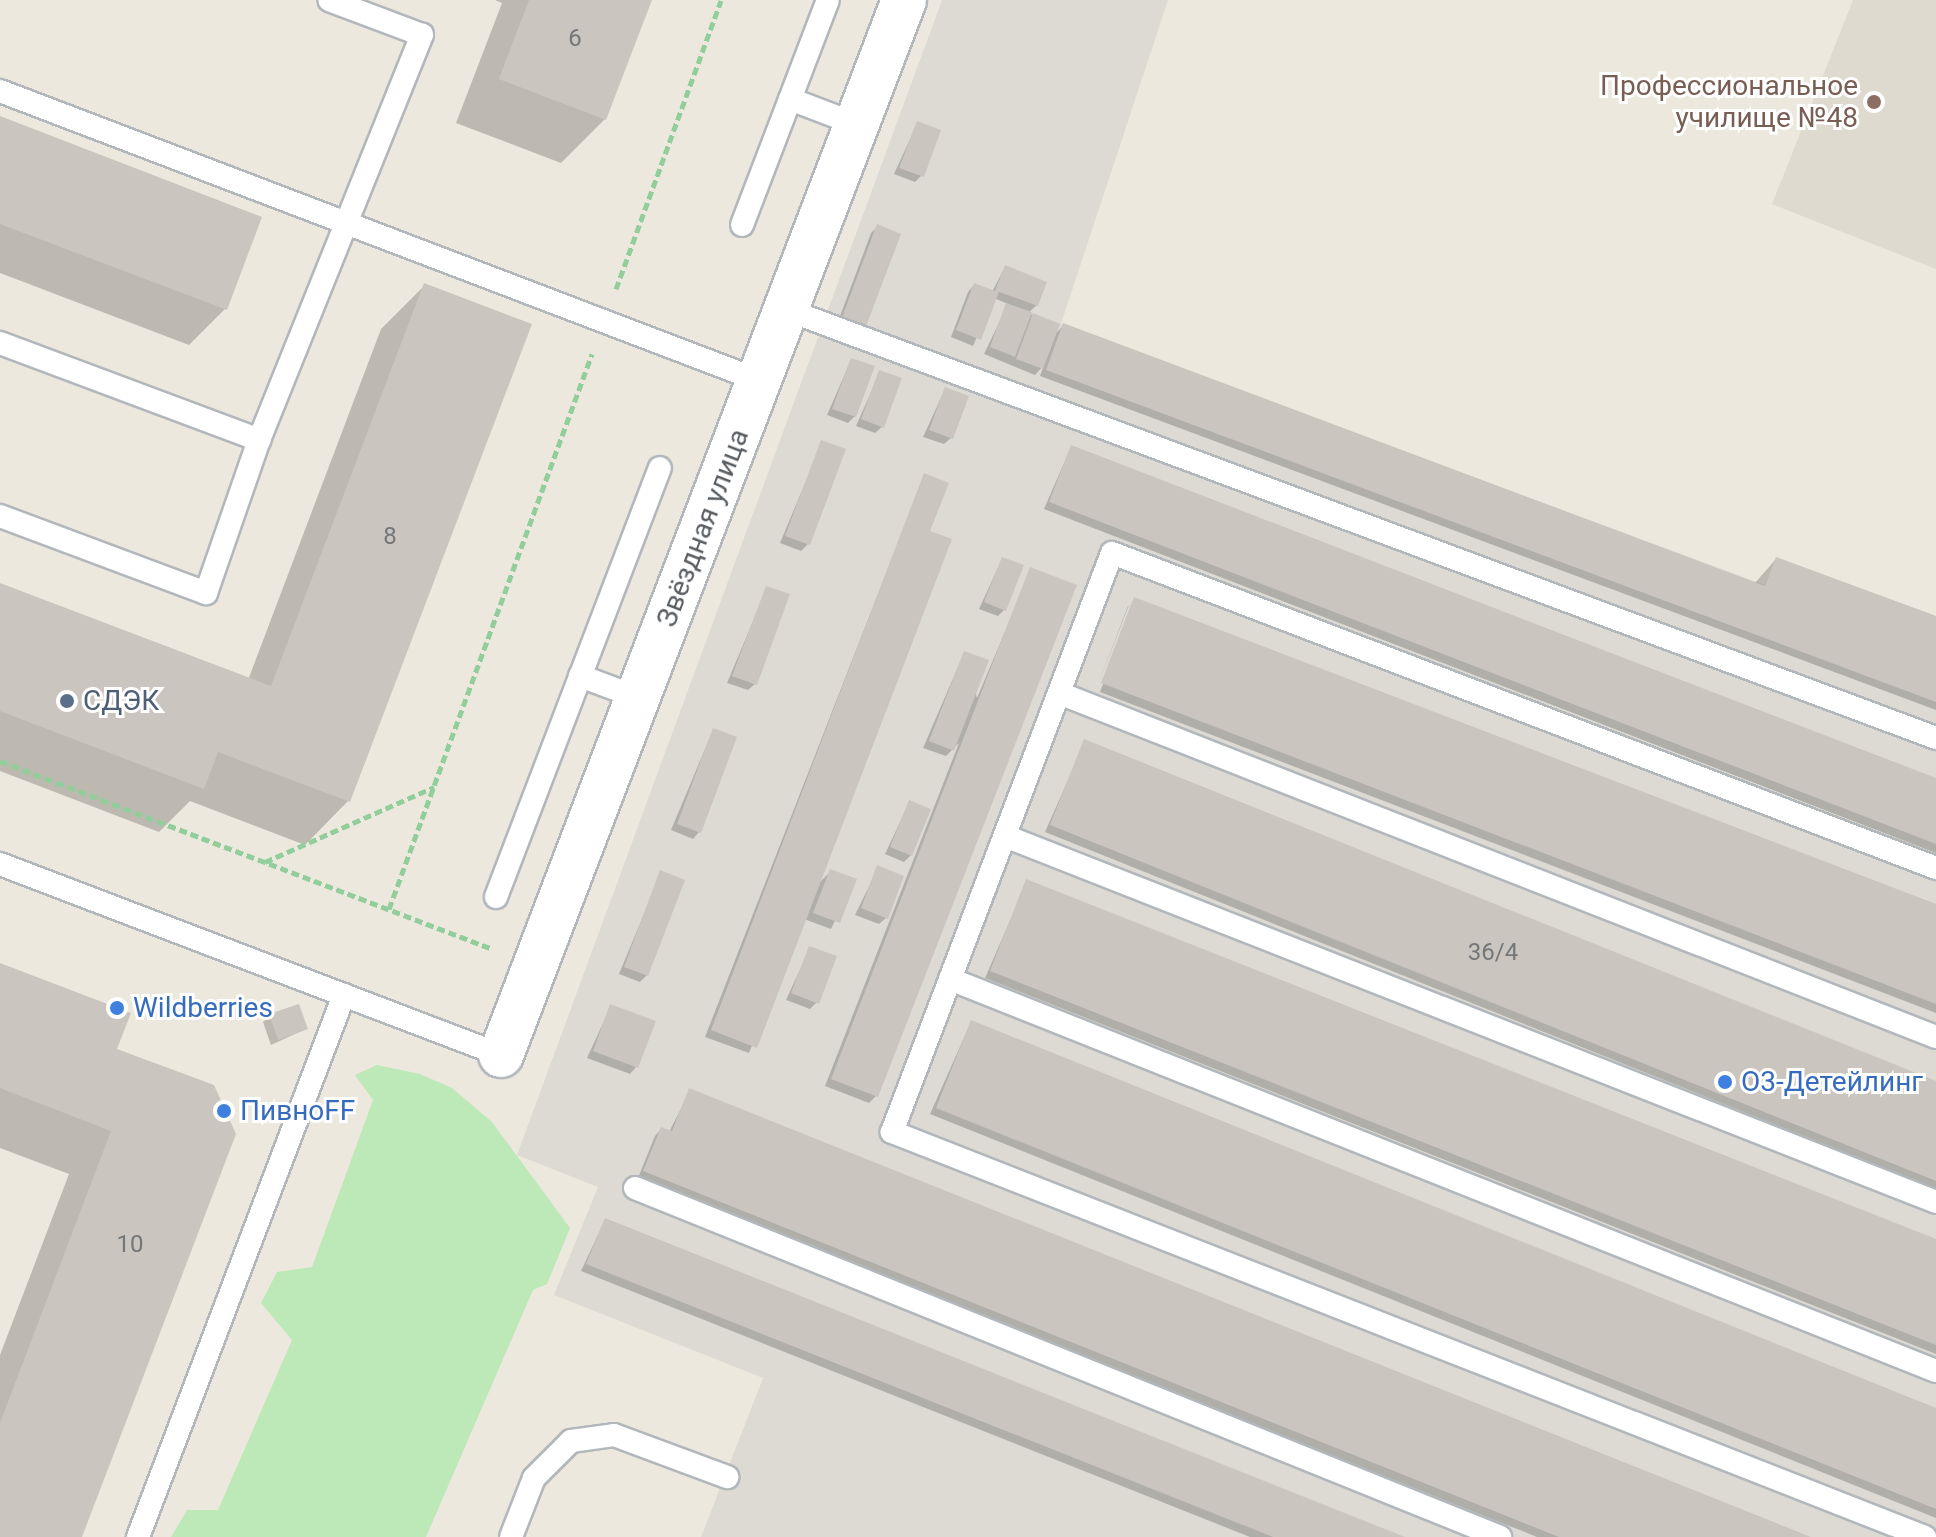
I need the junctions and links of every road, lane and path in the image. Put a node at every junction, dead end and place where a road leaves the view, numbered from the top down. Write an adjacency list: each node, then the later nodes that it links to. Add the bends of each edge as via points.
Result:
1 (329, 0): 8 (lane, via 422,35)
2 (721, 0): 11 (path)
3 (828, 0): 6 (lane)
4 (904, 0): 7 (street, Звёздная улица)
5 (0, 91): 8 (lane)
6 (790, 99): 7 (lane); 9 (lane)
7 (858, 125): 10 (street, Звёздная улица)
8 (351, 221): 11 (lane); 14 (lane)
9 (742, 225)
10 (785, 309): 13 (street, Звёздная улица); 20 (lane)
11 (606, 318): 13 (lane); 22 (path)
12 (0, 343): 14 (lane)
13 (758, 380): 19 (street, Звёздная улица)
14 (259, 440): 16 (lane, via 206,593)
15 (660, 468): 17 (lane)
16 (0, 516)
17 (580, 676): 19 (lane); 27 (lane)
18 (1059, 693): 23 (lane); 26 (lane, via 1112,553); 32 (lane)
19 (639, 698): 29 (street, Звёздная улица)
20 (1936, 738)
21 (0, 761): 24 (path)
22 (434, 787): 24 (path); 28 (path)
23 (1005, 836): 30 (lane); 35 (lane)
24 (264, 862): 28 (path)
25 (0, 864): 31 (lane)
26 (1936, 868)
27 (496, 897)
28 (389, 909): 29 (path)
29 (536, 965): 33 (street, Звёздная улица)
30 (950, 979): 36 (lane); 41 (lane, via 892,1132)
31 (344, 995): 33 (lane); 38 (lane)
32 (1936, 1037)
33 (501, 1055)
34 (635, 1188): 40 (lane)
35 (1936, 1202)
36 (1936, 1371)
37 (727, 1477): 39 (lane, via 614,1435 571,1441 534,1478)
38 (138, 1537)
39 (511, 1537)
40 (1500, 1537)
41 (1925, 1537)

